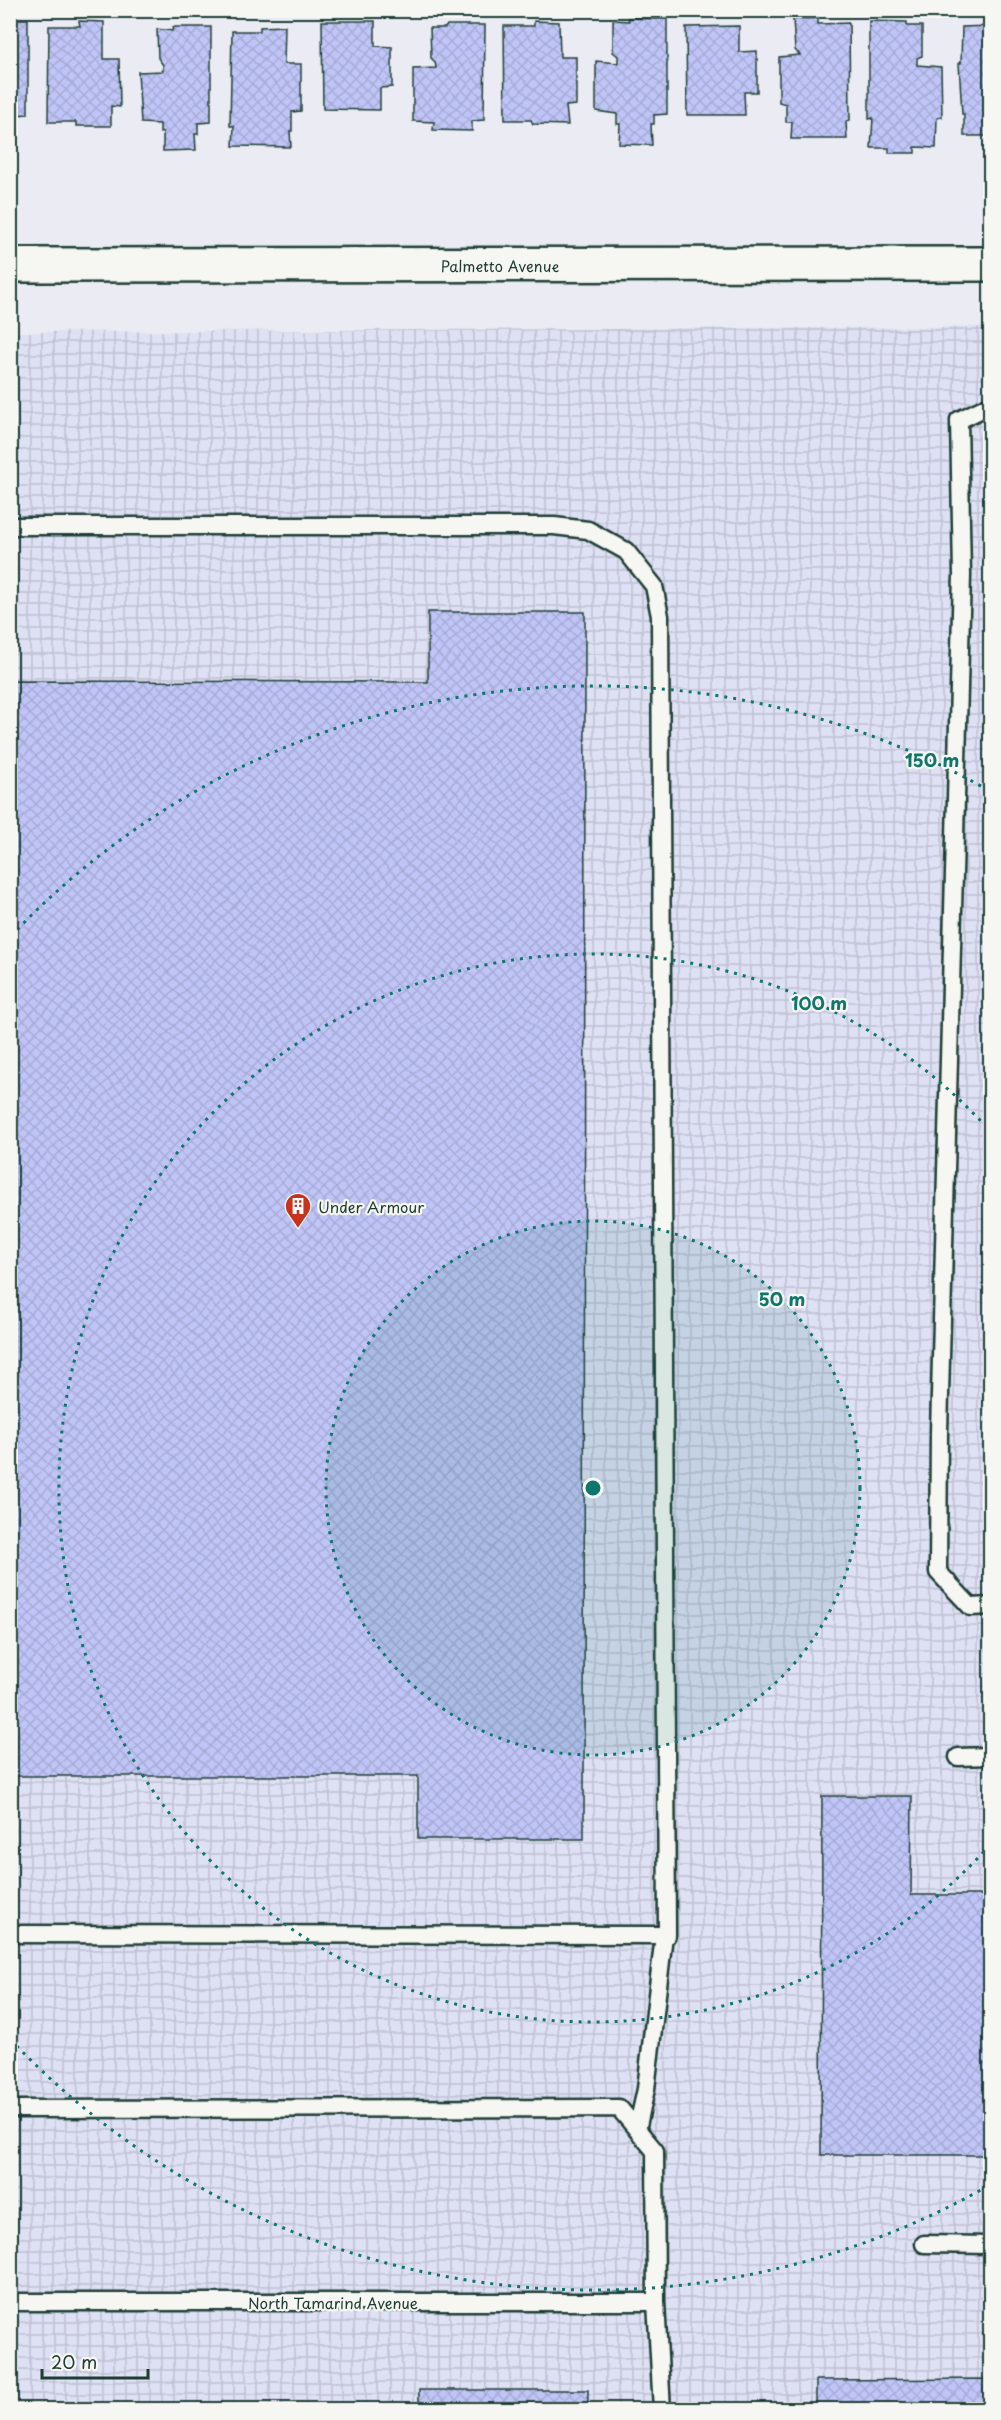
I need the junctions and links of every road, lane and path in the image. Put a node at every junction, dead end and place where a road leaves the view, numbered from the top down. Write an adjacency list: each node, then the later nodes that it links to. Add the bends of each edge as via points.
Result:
1 (990, 264): 2 (street, Palmetto Avenue)
2 (10, 265)
3 (990, 405): 5 (lane, via 959,420 962,574 938,1572 971,1607)
4 (10, 526): 9 (lane, via 554,526 588,530 626,551 654,586 660,628)
5 (990, 1606)
6 (990, 1756): 7 (lane)
7 (958, 1757)
8 (10, 1934): 9 (lane)
9 (664, 1935): 11 (lane, via 646,2089)
10 (10, 2109): 11 (lane, via 619,2108)
11 (637, 2130): 15 (lane, via 655,2151)
12 (924, 2244): 13 (lane)
13 (990, 2244)
14 (10, 2301): 15 (lane, North Tamarind Avenue)
15 (656, 2302): 16 (lane)
16 (662, 2409)

